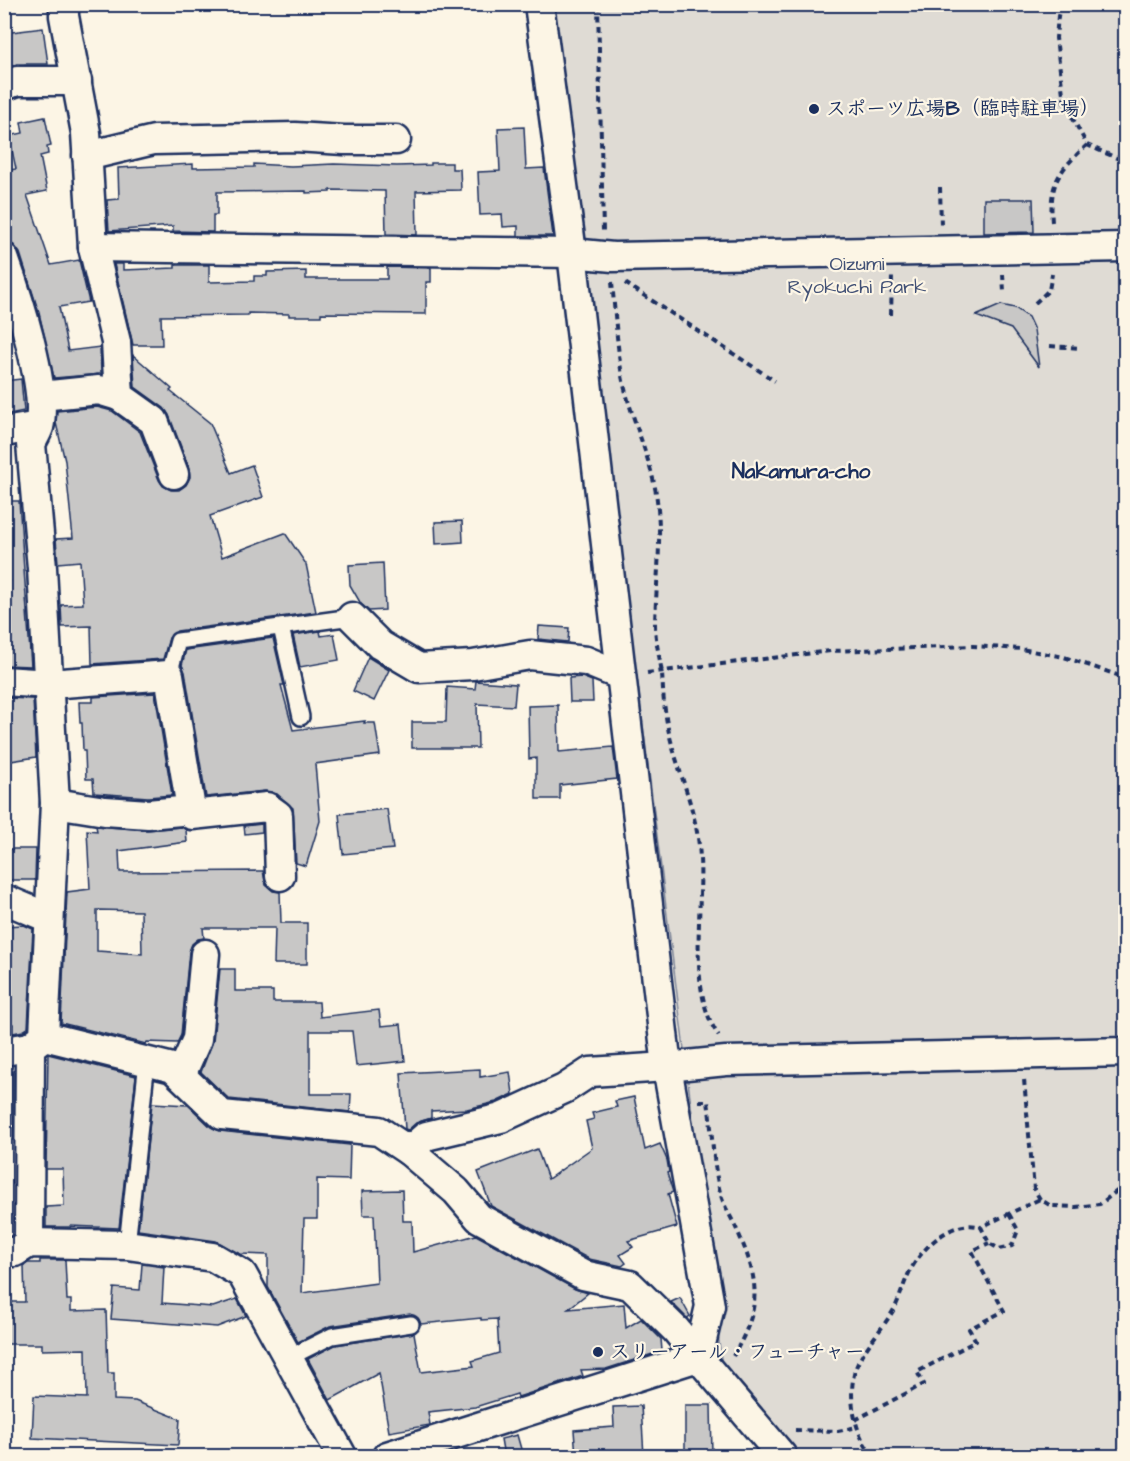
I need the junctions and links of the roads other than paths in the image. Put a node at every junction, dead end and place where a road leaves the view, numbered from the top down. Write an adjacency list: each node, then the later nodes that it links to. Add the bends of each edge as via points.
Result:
1 (64, 4): 3 (street)
2 (539, 4): 9 (street)
3 (77, 81): 4 (street, via 17,81); 6 (street)
4 (4, 86)
5 (387, 145): 6 (street, via 295,137 243,144 154,140)
6 (87, 156): 7 (street)
7 (93, 247): 9 (street); 12 (street, via 116,342)
8 (1125, 247): 9 (street, via 609,262)
9 (572, 253): 19 (street)
10 (4, 258): 11 (street, via 19,300)
11 (41, 396): 12 (street, via 99,390); 13 (street)
12 (119, 396): 15 (street, via 154,421)
13 (39, 426): 14 (street); 21 (street, via 31,444)
14 (4, 432)
15 (174, 474)
16 (352, 617): 17 (lane); 19 (street, via 380,645 419,668 473,665 530,655 586,661)
17 (281, 627): 18 (lane, via 178,641); 22 (lane)
18 (169, 675): 21 (street); 24 (street)
19 (620, 675): 32 (street)
20 (4, 681): 21 (street)
21 (49, 684): 23 (street)
22 (301, 717)
23 (55, 803): 24 (street, via 148,814); 27 (street)
24 (191, 810): 25 (street, via 192,815 267,807 278,815)
25 (280, 876)
26 (4, 899): 27 (street)
27 (49, 918): 29 (street)
28 (205, 954): 33 (street, via 197,1040)
29 (26, 1044): 31 (street); 36 (street)
30 (1125, 1052): 32 (street, via 726,1061)
31 (147, 1061): 33 (street, via 173,1068); 35 (lane)
32 (667, 1067): 34 (street, via 590,1072 564,1089 501,1118 426,1136); 38 (street, via 710,1306)
33 (181, 1076): 34 (street, via 222,1115 379,1131)
34 (409, 1151): 38 (street, via 456,1191 479,1218 583,1275 630,1285)
35 (127, 1245): 36 (street); 39 (street, via 213,1257 242,1274)
36 (17, 1247)
37 (411, 1324): 39 (lane, via 332,1336)
38 (698, 1357): 41 (street); 42 (street)
39 (288, 1358): 40 (street)
40 (342, 1456)
41 (387, 1456)
42 (782, 1456)

